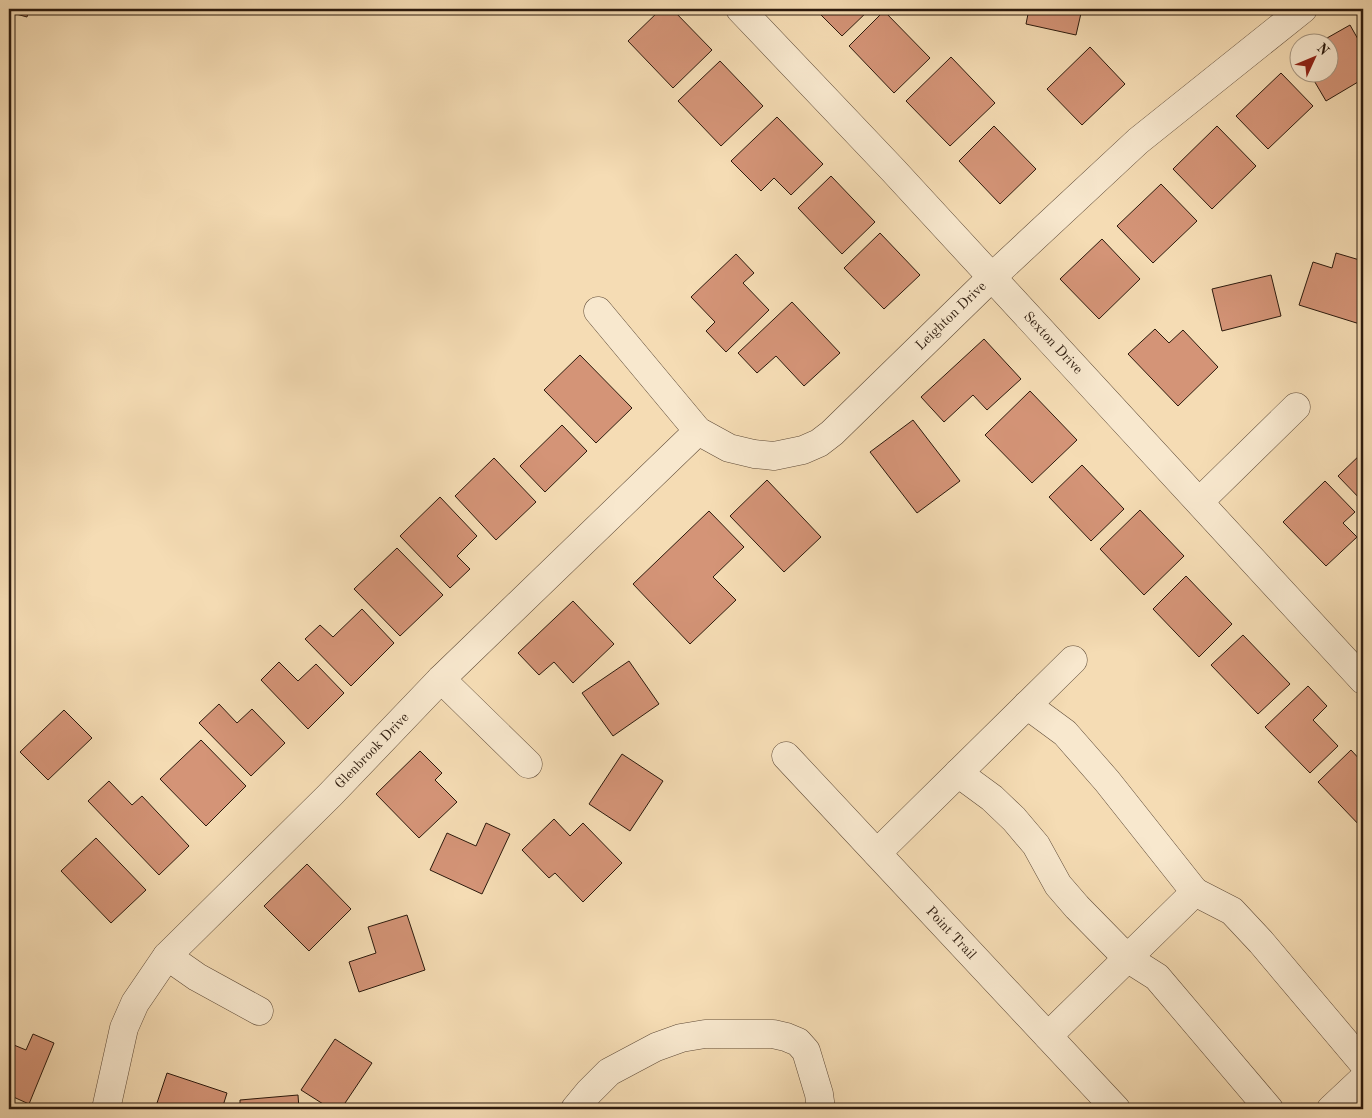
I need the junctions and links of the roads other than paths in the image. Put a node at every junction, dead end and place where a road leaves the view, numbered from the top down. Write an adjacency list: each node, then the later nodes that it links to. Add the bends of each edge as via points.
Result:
1 (740, 9): 3 (street, Sexton Drive)
2 (1303, 9): 3 (street, Leighton Drive, via 1138,141)
3 (992, 277): 6 (street, Leighton Drive, via 819,444 774,456 754,454 730,448); 7 (street, Sexton Drive)
4 (598, 311): 6 (street, Leighton Drive)
5 (1296, 407): 7 (street)
6 (698, 431): 9 (street, Glenbrook Drive)
7 (1200, 501): 10 (street, Sexton Drive)
8 (1072, 660): 11 (street)
9 (441, 680): 13 (street); 17 (street, Glenbrook Drive, via 323,802)
10 (1363, 680)
11 (1027, 705): 14 (street); 16 (street, via 1065,733)
12 (786, 756): 15 (street, Point Trail)
13 (528, 764)
14 (958, 773): 15 (street); 18 (street, via 1014,819 1036,845 1058,885)
15 (877, 853): 20 (street, Point Trail)
16 (1195, 892): 18 (street); 21 (street, via 1232,911)
17 (166, 956): 19 (street); 23 (street, Glenbrook Drive, via 134,1003 124,1028)
18 (1127, 958): 20 (street); 27 (street, via 1157,977)
19 (259, 1011)
20 (1048, 1036): 26 (street, Point Trail)
21 (1363, 1063)
22 (1363, 1079): 28 (street)
23 (106, 1109)
24 (575, 1109): 25 (street, via 609,1072 656,1047 705,1034 773,1034 798,1042 806,1051)
25 (821, 1109)
26 (1116, 1109)
27 (1269, 1109)
28 (1331, 1109)

